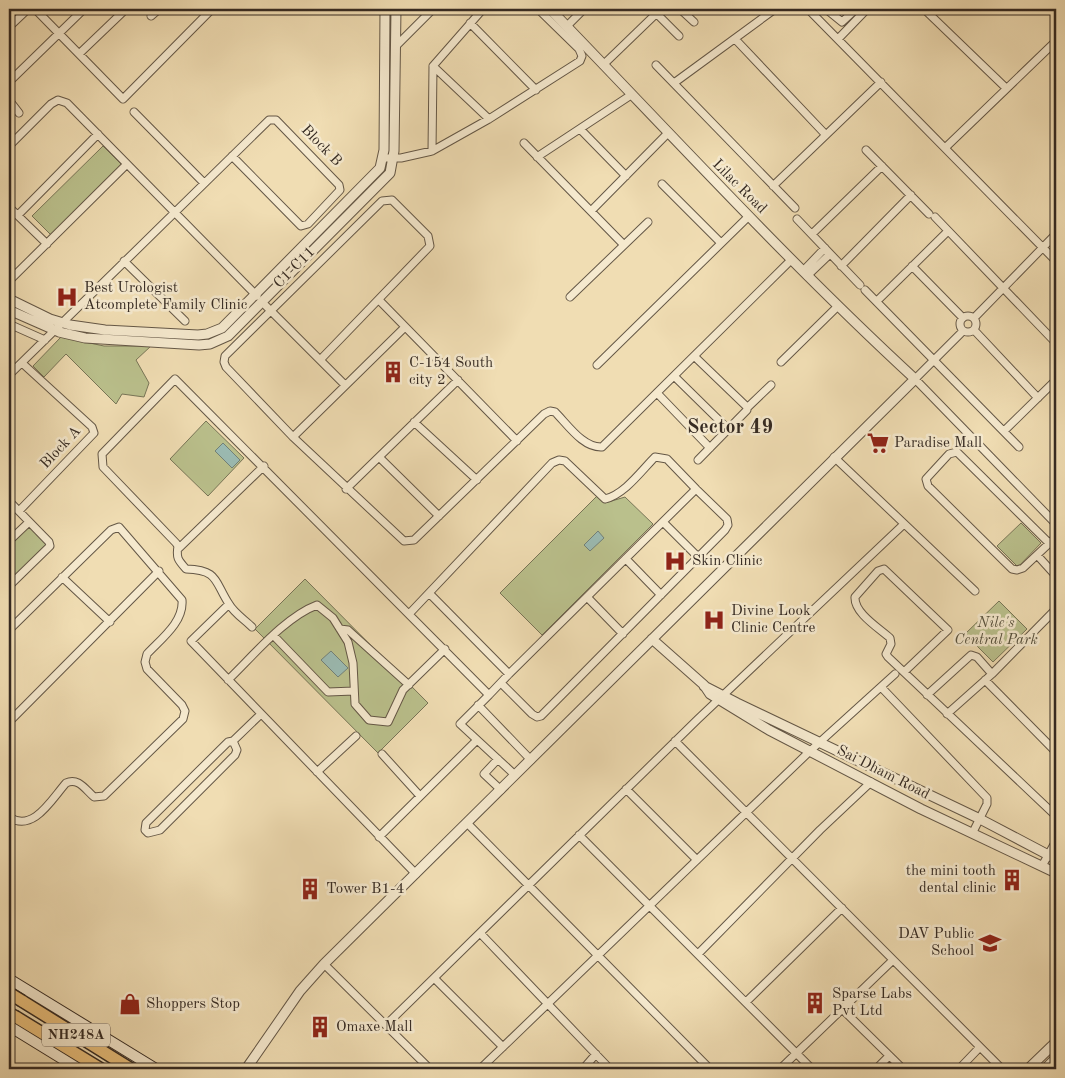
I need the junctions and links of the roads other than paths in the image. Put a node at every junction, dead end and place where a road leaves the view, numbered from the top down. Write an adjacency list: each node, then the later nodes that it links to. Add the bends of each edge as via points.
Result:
1 (28, 9): 28 (street)
2 (34, 9): 29 (street)
3 (84, 9): 29 (street)
4 (113, 9): 23 (street)
5 (126, 9): 23 (street)
6 (159, 9): 24 (street)
7 (212, 9): 35 (street, via 123,99)
8 (385, 9): 60 (street)
9 (396, 9): 34 (street)
10 (432, 9): 34 (street)
11 (483, 9): 25 (street)
12 (538, 9): 43 (street, via 579,49 582,56 580,61)
13 (550, 9): 27 (street, Lilac Road)
14 (584, 9): 27 (street)
15 (680, 9): 26 (street)
16 (775, 9): 31 (street)
17 (808, 9): 32 (street)
18 (826, 9): 19 (street, via 840,22)
19 (856, 9)
20 (867, 9): 32 (street)
21 (924, 9): 42 (street)
22 (658, 11): 30 (street); 36 (street)
23 (119, 15): 35 (street)
24 (152, 16)
25 (470, 22): 38 (street); 43 (street)
26 (694, 22)
27 (567, 26): 36 (street, Lilac Road)
28 (9, 27)
29 (59, 33): 35 (street); 39 (street)
30 (679, 36)
31 (735, 39): 41 (street); 52 (street)
32 (838, 39): 40 (street)
33 (1056, 42): 42 (street)
34 (396, 46): 61 (street)
35 (79, 54)
36 (603, 65): 44 (street, Lilac Road)
37 (656, 65): 41 (street)
38 (434, 66): 48 (street); 57 (street)
39 (9, 82)
40 (880, 82): 52 (street); 55 (street)
41 (674, 83): 67 (street)
42 (1006, 88): 55 (street)
43 (536, 90): 48 (street)
44 (631, 95): 49 (street); 51 (street, Lilac Road)
45 (9, 100): 47 (street)
46 (134, 112): 65 (street)
47 (19, 113)
48 (488, 120): 57 (street)
49 (581, 130): 59 (street); 64 (street)
50 (98, 134): 54 (street, via 67,103 58,100); 62 (street); 73 (street)
51 (667, 134): 64 (street); 74 (street, Lilac Road)
52 (826, 135): 67 (street)
53 (524, 144): 59 (street)
54 (9, 146)
55 (945, 148): 83 (street)
56 (866, 150): 63 (street)
57 (432, 151): 61 (street)
58 (232, 156): 58 (street, Block B, via 274,119 339,185 340,190 308,224 301,226); 65 (street, Block B)
59 (538, 157): 71 (street)
60 (383, 158): 61 (street); 96 (street, via 374,177)
61 (394, 158): 96 (street, via 390,173 382,184)
62 (127, 164): 72 (street); 81 (street)
63 (882, 166): 68 (street); 78 (street)
64 (626, 176): 71 (street)
65 (204, 183): 72 (street, Block B)
66 (662, 184): 80 (street)
67 (773, 186): 70 (street)
68 (911, 195): 77 (street); 88 (street)
69 (9, 207): 73 (street)
70 (795, 208)
71 (591, 211): 82 (street)
72 (174, 212): 85 (street, Block B); 96 (street)
73 (18, 215): 81 (street)
74 (749, 216): 80 (street); 90 (street, Lilac Road)
75 (797, 219): 78 (street)
76 (648, 222): 82 (street)
77 (948, 231): 89 (street); 92 (street)
78 (812, 234): 84 (street)
79 (1056, 234): 83 (street)
80 (722, 243): 116 (street)
81 (47, 244): 91 (street)
82 (624, 245): 93 (street)
83 (1043, 247): 86 (street); 92 (street)
84 (828, 251): 88 (street); 90 (street)
85 (124, 261): 102 (street); 103 (street, Block B)
86 (1056, 261)
87 (788, 263): 111 (street)
88 (841, 266): 97 (street)
89 (912, 266): 97 (street); 100 (street)
90 (805, 273): 98 (street, Lilac Road)
91 (9, 281)
92 (1004, 289): 101 (street); 110 (street)
93 (570, 297)
94 (9, 299): 103 (street)
95 (379, 300): 96 (street, C1-C11, via 430,246 428,236 396,202 388,199); 105 (street); 113 (street)
96 (261, 301): 103 (street, via 222,328 207,334 105,330); 106 (street, via 228,336 210,344 187,346 104,340); 113 (street); 130 (street, C1-C11, via 225,356 226,367)
97 (876, 301): 112 (street)
98 (838, 306): 114 (street); 119 (street, Lilac Road)
99 (9, 310): 106 (street)
100 (963, 318): 101 (street); 108 (street, via 960,324)
101 (974, 318): 107 (street, via 977,324)
102 (185, 321)
103 (61, 322): 106 (street, Block B)
104 (9, 324): 109 (street)
105 (405, 327): 120 (street); 122 (street)
106 (54, 330): 109 (street, Block B)
107 (974, 330): 108 (street); 125 (street)
108 (963, 331): 112 (street)
109 (45, 340): 115 (street)
110 (1056, 343)
111 (694, 356): 118 (street); 126 (street)
112 (934, 359): 119 (street); 129 (street)
113 (320, 360): 122 (street)
114 (781, 362)
115 (22, 363): 117 (street); 142 (street, Block A, via 92,427 94,433)
116 (597, 365)
117 (9, 375)
118 (674, 376): 124 (street); 128 (street)
119 (915, 378): 135 (street); 147 (street)
120 (458, 380): 127 (street); 131 (street)
121 (1056, 380): 125 (street)
122 (345, 385): 130 (street)
123 (771, 385): 126 (street)
124 (657, 393): 131 (street, via 602,447 593,447 585,442 555,412 550,411); 133 (street)
125 (1038, 398): 129 (street)
126 (747, 408): 128 (street)
127 (414, 422): 134 (street); 138 (street)
128 (728, 429): 133 (street)
129 (1004, 431): 132 (street)
130 (293, 437): 139 (street)
131 (518, 441): 138 (street)
132 (1019, 447)
133 (710, 448): 136 (street)
134 (379, 457): 139 (street); 143 (street)
135 (834, 457): 146 (street); 172 (street)
136 (698, 460)
137 (264, 466): 151 (street); 151 (street, via 180,381 175,379 171,382 101,458 106,472 176,542); 165 (street)
138 (477, 480): 143 (street)
139 (346, 489): 143 (street, via 404,541 414,540)
140 (696, 489): 145 (street); 154 (street, via 727,519 728,524); 160 (street, via 661,456 655,458 622,491 605,498 565,461 559,460 552,463)
141 (9, 501): 142 (street)
142 (19, 512): 144 (street)
143 (439, 516)
144 (29, 522): 149 (street); 158 (street, via 50,546)
145 (663, 522): 153 (street); 154 (street)
146 (904, 524): 159 (street); 186 (street)
147 (1056, 524)
148 (1056, 537): 150 (street)
149 (9, 541)
150 (1049, 543): 152 (street); 152 (street, via 957,452 949,454 931,471 926,478 928,486 1012,569 1023,568)
151 (178, 549): 163 (street, via 175,555 186,570 204,570 211,574)
152 (1037, 555): 156 (street)
153 (626, 558): 161 (street); 162 (street)
154 (698, 558): 161 (street)
155 (159, 571): 157 (street, via 123,530 115,528); 166 (street); 209 (street, via 182,600 183,609 147,654 145,662 147,669 182,704 185,711 183,719 104,796 94,797 77,781 71,781 27,823 18,823)
156 (1056, 576)
157 (62, 578): 166 (street); 169 (street)
158 (10, 583)
159 (976, 591)
160 (429, 593): 165 (street); 175 (street)
161 (661, 595): 170 (street)
162 (587, 597): 170 (street); 175 (street)
163 (229, 604): 167 (street); 178 (street, via 191,641)
164 (1056, 609): 177 (street)
165 (410, 613): 173 (street)
166 (110, 622): 190 (street)
167 (252, 627)
168 (340, 629): 171 (street, via 333,618 317,605 304,610); 181 (street, via 348,630); 183 (street, via 348,642 353,663)
169 (9, 630)
170 (623, 634): 180 (street, via 541,716 532,714)
171 (274, 636): 178 (street); 183 (street, via 328,692)
172 (652, 639): 186 (street, Sai Dham Road); 200 (street)
173 (445, 649): 181 (street); 184 (street)
174 (904, 672): 174 (street, via 886,654 890,638 858,609 855,601 855,597 884,569 948,630); 185 (street)
175 (509, 674): 180 (street)
176 (895, 674): 182 (street)
177 (992, 674): 179 (street); 185 (street, via 972,655)
178 (228, 680): 188 (street)
179 (985, 680): 189 (street); 197 (street)
180 (501, 682): 184 (street)
181 (409, 685): 183 (street, via 403,690 388,722 369,720 356,704)
182 (881, 687): 195 (street); 210 (street, via 987,798)
183 (354, 691)
184 (489, 695): 187 (street)
185 (927, 695): 189 (street)
186 (721, 698): 194 (street); 195 (street, Sai Dham Road); 196 (street, Sai Dham Road)
187 (478, 705): 192 (street, via 460,724); 200 (street)
188 (261, 714): 193 (street); 201 (street)
189 (947, 714): 208 (street)
190 (9, 722)
191 (356, 736): 201 (street)
192 (477, 740): 199 (street); 206 (street)
193 (233, 741): 193 (street, via 235,755 160,830 148,833 146,823 228,742)
194 (675, 741): 204 (street); 207 (street)
195 (820, 742): 196 (street); 210 (street, Sai Dham Road)
196 (810, 751): 203 (street, Sai Dham Road); 207 (street)
197 (1056, 752)
198 (382, 754): 206 (street)
199 (498, 759): 202 (street); 205 (street, via 484,774)
200 (531, 760): 202 (street)
201 (317, 772): 214 (street)
202 (515, 775): 205 (street)
203 (871, 782): 212 (street, Sai Dham Road); 217 (street)
204 (626, 789): 213 (street); 218 (street)
205 (500, 790): 211 (street)
206 (420, 796): 214 (street)
207 (746, 813): 217 (street); 218 (street)
208 (1056, 816)
209 (9, 817)
210 (980, 819): 212 (street); 216 (street, Sai Dham Road)
211 (467, 823): 221 (street); 222 (street)
212 (973, 832): 219 (street, Sai Dham Road)
213 (580, 835): 222 (street); 223 (street)
214 (379, 837): 221 (street)
215 (1056, 841): 216 (street)
216 (1052, 857): 219 (street)
217 (792, 858): 224 (street); 226 (street)
218 (697, 860): 223 (street)
219 (1042, 866): 220 (street, Sai Dham Road)
220 (1055, 870)
221 (416, 874): 229 (street)
222 (528, 885): 225 (street); 227 (street)
223 (650, 906): 226 (street); 227 (street)
224 (842, 908): 228 (street); 234 (street)
225 (480, 933): 230 (street); 235 (street)
226 (698, 954): 234 (street)
227 (598, 956): 235 (street); 255 (street)
228 (893, 960): 236 (street); 241 (street)
229 (324, 964): 238 (street); 250 (street, via 300,992)
230 (434, 978): 238 (street); 240 (street)
231 (10, 982): 232 (main road)
232 (24, 989): 237 (main road); 249 (main road)
233 (9, 993): 248 (highway, NH248A, bridge)
234 (746, 1002): 242 (street)
235 (548, 1004): 240 (street); 243 (street)
236 (842, 1009): 242 (street); 244 (street)
237 (10, 1019): 246 (main road); 247 (highway, NH248A)
238 (386, 1025): 251 (street)
239 (1056, 1042): 262 (street)
240 (503, 1046): 252 (street)
241 (980, 1047): 260 (street); 261 (street)
242 (796, 1053): 256 (street); 257 (street)
243 (596, 1054): 253 (street); 254 (street)
244 (889, 1056): 258 (street); 259 (street)
245 (1056, 1058): 263 (street)
246 (79, 1069)
247 (101, 1069)
248 (131, 1069)
249 (156, 1069)
250 (246, 1069)
251 (430, 1069)
252 (480, 1069)
253 (582, 1069)
254 (610, 1069)
255 (710, 1069)
256 (780, 1069)
257 (812, 1069)
258 (876, 1069)
259 (902, 1069)
260 (959, 1069)
261 (1002, 1069)
262 (1028, 1069)
263 (1045, 1069)

